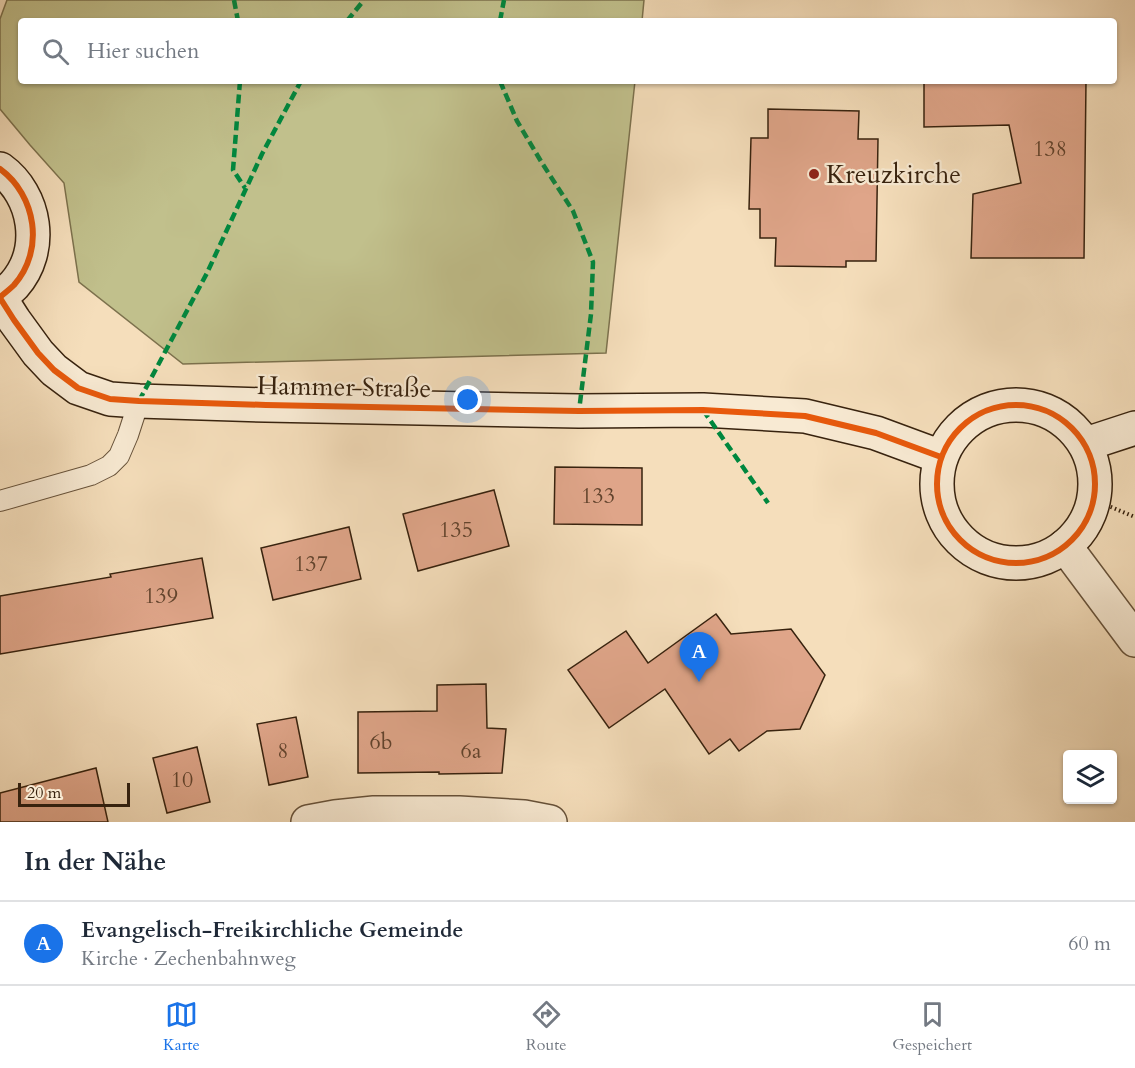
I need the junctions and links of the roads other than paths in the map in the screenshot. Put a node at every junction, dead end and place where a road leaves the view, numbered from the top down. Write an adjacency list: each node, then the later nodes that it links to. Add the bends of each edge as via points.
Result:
1 (0, 169): 2 (main road, via 21,191 34,229 26,267)
2 (0, 298): 3 (main road, Hammer Straße, via 38,353 78,388 110,399)
3 (139, 401): 6 (main road, Hammer Straße, via 704,410 805,416 876,433); 7 (lane, via 119,456 109,466 91,475)
4 (1135, 429): 5 (main road)
5 (1086, 444): 6 (main road, via 1074,428 1039,407 999,406 980,412 964,424 950,439); 8 (main road, via 1096,480 1094,500 1088,518)
6 (941, 458): 8 (main road, via 939,502 947,523 961,541 979,554 1000,562 1023,563 1045,558)
7 (0, 501)
8 (1065, 546): 9 (main road)
9 (1135, 640)
10 (537, 819): 11 (main road, via 459,813 374,813)
11 (308, 822)

